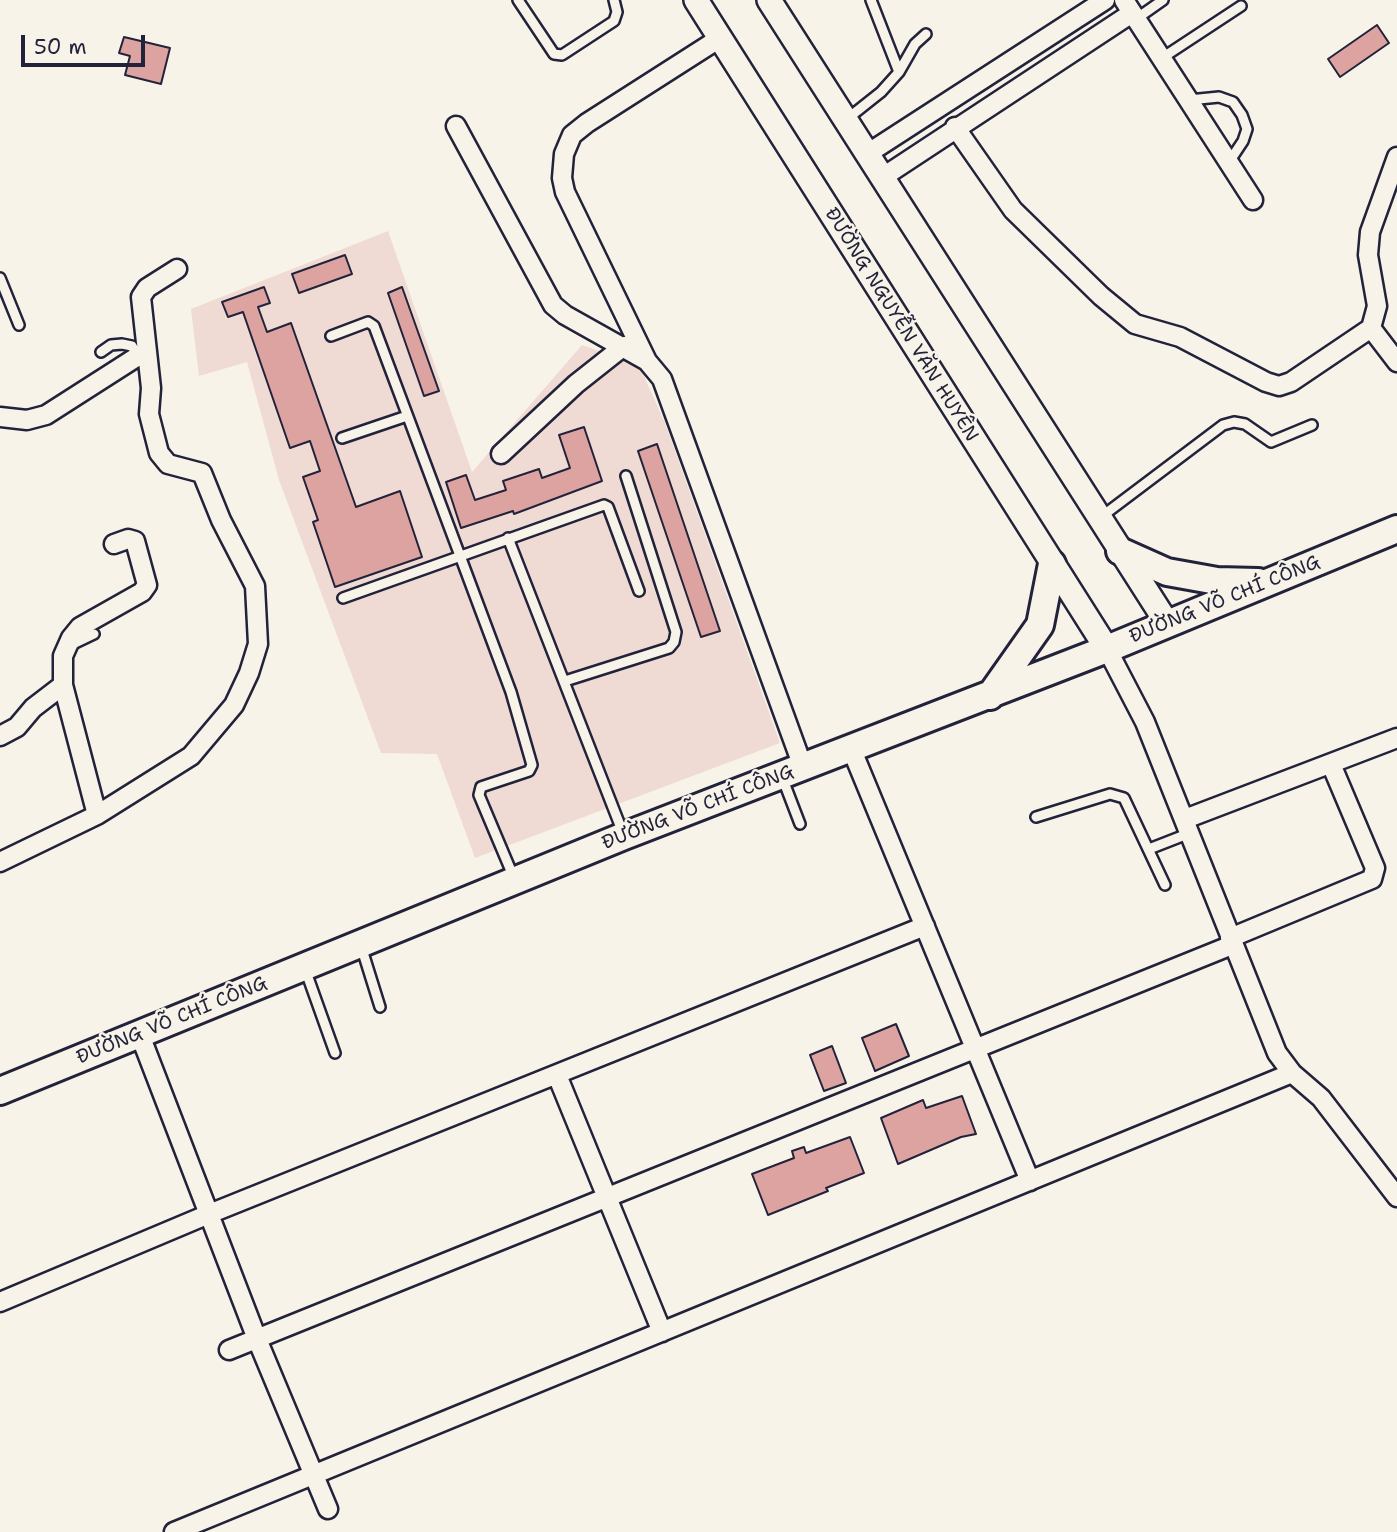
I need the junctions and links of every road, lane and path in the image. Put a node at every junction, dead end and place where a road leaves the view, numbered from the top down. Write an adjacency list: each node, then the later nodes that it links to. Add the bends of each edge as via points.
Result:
1 (517, 0): 2 (lane, via 554,54 562,55 614,21)
2 (614, 0)
3 (696, 0): 11 (street, ĐƯỜNG NGUYỄN VĂN HUYÊN)
4 (769, 0): 15 (street)
5 (871, 0): 13 (lane)
6 (1105, 0): 18 (street)
7 (1163, 0): 9 (lane)
8 (1241, 5): 12 (lane)
9 (1131, 11): 12 (street); 17 (street)
10 (926, 34): 13 (lane)
11 (720, 38): 31 (street, via 587,123 572,135 564,154 565,192); 45 (street, ĐƯỜNG NGUYỄN VĂN HUYÊN)
12 (1162, 58): 14 (street)
13 (899, 72): 15 (lane)
14 (1189, 100): 20 (street); 20 (lane, via 1219,97 1233,102 1242,115 1247,129)
15 (845, 120): 18 (street)
16 (456, 126): 28 (street, via 554,305)
17 (955, 127): 21 (street); 26 (street, via 1013,210 1135,324 1180,337 1279,386)
18 (867, 153): 21 (street)
19 (1397, 157): 26 (street, via 1370,232 1368,255 1377,306)
20 (1228, 163): 22 (street)
21 (883, 177): 39 (street)
22 (1253, 200)
23 (177, 269): 30 (street, via 141,297)
24 (0, 278): 25 (lane)
25 (19, 325)
26 (1371, 328): 32 (street)
27 (331, 336): 34 (lane, via 368,322 374,326)
28 (624, 346): 31 (street); 37 (street)
29 (101, 352): 30 (lane, via 122,344)
30 (142, 354): 33 (street, via 46,415 27,420); 61 (street, via 159,453 168,464 202,473 255,586 258,644 234,705 191,756)
31 (647, 361): 60 (street, via 662,379)
32 (1397, 361)
33 (0, 416)
34 (407, 416): 36 (lane); 44 (lane)
35 (1312, 425): 39 (lane, via 1271,442 1245,425 1223,425)
36 (342, 438)
37 (501, 454)
38 (626, 476): 53 (lane, via 677,632 669,648)
39 (1100, 518): 43 (street)
40 (1397, 529): 46 (main road, ĐƯỜNG VÕ CHÍ CÔNG)
41 (509, 538): 44 (lane); 47 (lane, via 604,505); 53 (lane)
42 (114, 544): 51 (street, via 135,541 147,585 80,627)
43 (1120, 551): 46 (main road, via 1167,572 1217,581); 49 (street)
44 (459, 555): 48 (lane); 68 (lane, via 512,692 532,760 529,771 479,791)
45 (1052, 564): 52 (street, ĐƯỜNG NGUYỄN VĂN HUYÊN); 55 (main road, via 1041,625)
46 (1270, 582): 49 (main road, ĐƯỜNG VÕ CHÍ CÔNG)
47 (639, 591)
48 (343, 598)
49 (1167, 623): 52 (main road, ĐƯỜNG VÕ CHÍ CÔNG)
50 (94, 634): 51 (lane)
51 (66, 648): 54 (street)
52 (1107, 649): 55 (main road, ĐƯỜNG VÕ CHÍ CÔNG); 64 (street, via 1145,722)
53 (565, 681): 65 (lane)
54 (63, 685): 56 (street, via 17,727); 61 (street)
55 (990, 696): 58 (main road, ĐƯỜNG VÕ CHÍ CÔNG)
56 (0, 736)
57 (1397, 738): 59 (street)
58 (851, 748): 60 (main road, ĐƯỜNG VÕ CHÍ CÔNG); 70 (street)
59 (1331, 764): 64 (street); 71 (street, via 1375,868 1371,879)
60 (792, 771): 63 (lane); 65 (main road, ĐƯỜNG VÕ CHÍ CÔNG)
61 (97, 815): 67 (street)
62 (1036, 817): 66 (lane, via 1119,795)
63 (800, 824)
64 (1187, 826): 66 (lane); 71 (street)
65 (624, 836): 68 (main road, ĐƯỜNG VÕ CHÍ CÔNG)
66 (1149, 849): 69 (lane)
67 (0, 862)
68 (515, 880): 72 (main road, ĐƯỜNG VÕ CHÍ CÔNG)
69 (1165, 885)
70 (925, 926): 76 (street); 79 (street)
71 (1231, 941): 76 (street); 78 (street, via 1277,1053)
72 (360, 944): 73 (main road, ĐƯỜNG VÕ CHÍ CÔNG); 74 (lane)
73 (304, 967): 75 (main road, ĐƯỜNG VÕ CHÍ CÔNG); 77 (lane)
74 (380, 1007)
75 (140, 1035): 80 (main road, ĐƯỜNG VÕ CHÍ CÔNG); 84 (street)
76 (975, 1049): 81 (street); 83 (street)
77 (335, 1053)
78 (1292, 1073): 81 (street); 82 (street, via 1321,1098)
79 (557, 1075): 83 (street); 84 (street)
80 (0, 1091)
81 (1030, 1181): 86 (street)
82 (1397, 1197)
83 (607, 1198): 86 (street); 87 (street)
84 (209, 1214): 85 (street); 87 (street)
85 (0, 1302)
86 (662, 1332): 89 (street)
87 (257, 1339): 88 (street); 89 (street)
88 (229, 1350)
89 (314, 1475): 90 (street); 91 (street)
90 (328, 1508)
91 (174, 1532)

